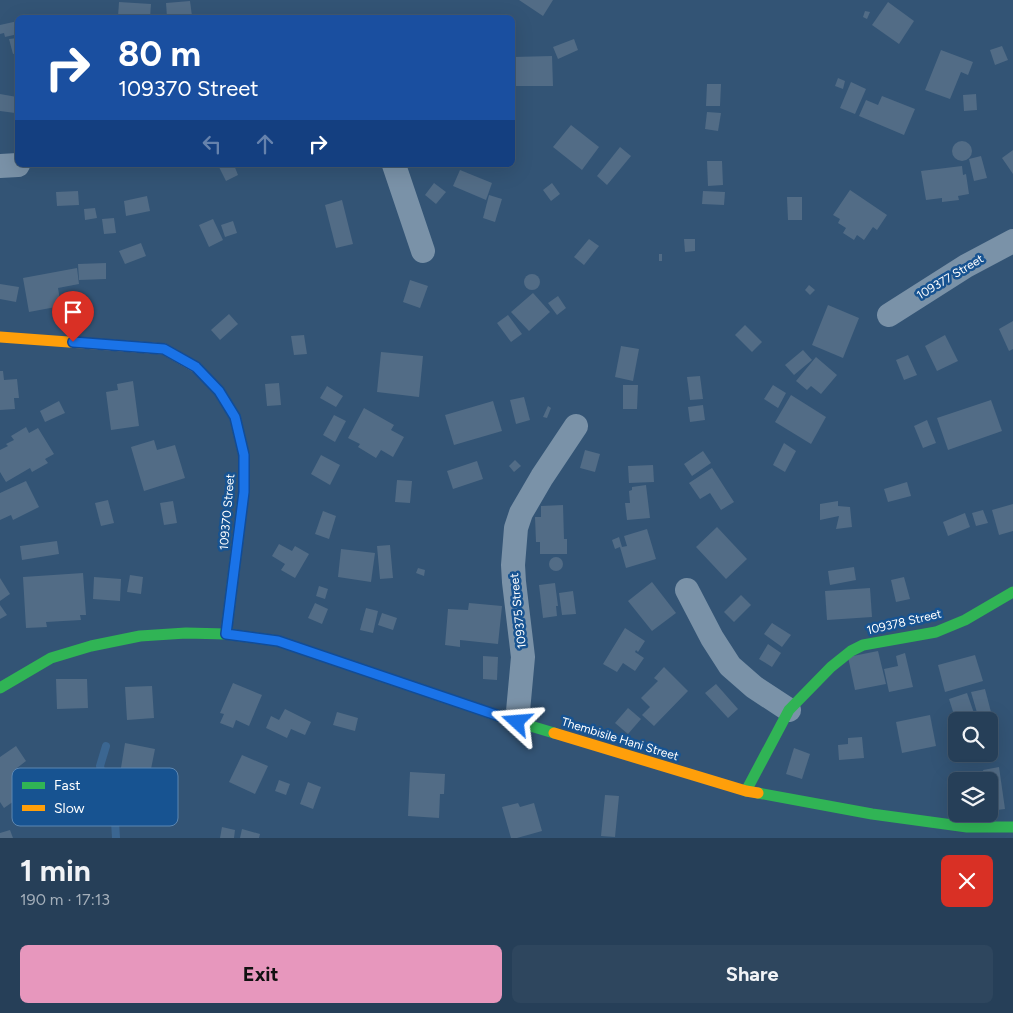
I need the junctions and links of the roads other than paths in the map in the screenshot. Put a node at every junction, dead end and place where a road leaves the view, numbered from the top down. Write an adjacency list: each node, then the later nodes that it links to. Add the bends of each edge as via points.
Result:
1 (15, 165): 2 (street)
2 (0, 166)
3 (395, 167): 5 (street)
4 (1013, 241): 6 (street, 109377 Street, via 966,266)
5 (423, 251)
6 (889, 315)
7 (0, 337): 11 (street, 109370 Street, via 164,349 196,367 219,391 235,417 244,455 244,492)
8 (576, 426): 14 (street, 109375 Street, via 521,513 516,528 513,565 523,657)
9 (687, 590): 13 (street, via 730,666)
10 (1013, 592): 13 (street, 109378 Street, via 965,620 936,632 863,645 851,651)
11 (226, 634): 12 (street, Thembisile Hani Street, via 140,636 91,646 51,658); 14 (street, Thembisile Hani Street, via 278,641)
12 (0, 688)
13 (789, 710): 15 (street, 109378 Street)
14 (517, 722): 15 (street, Thembisile Hani Street)
15 (746, 790): 16 (street, Thembisile Hani Street, via 891,816 967,826)
16 (1013, 827)

